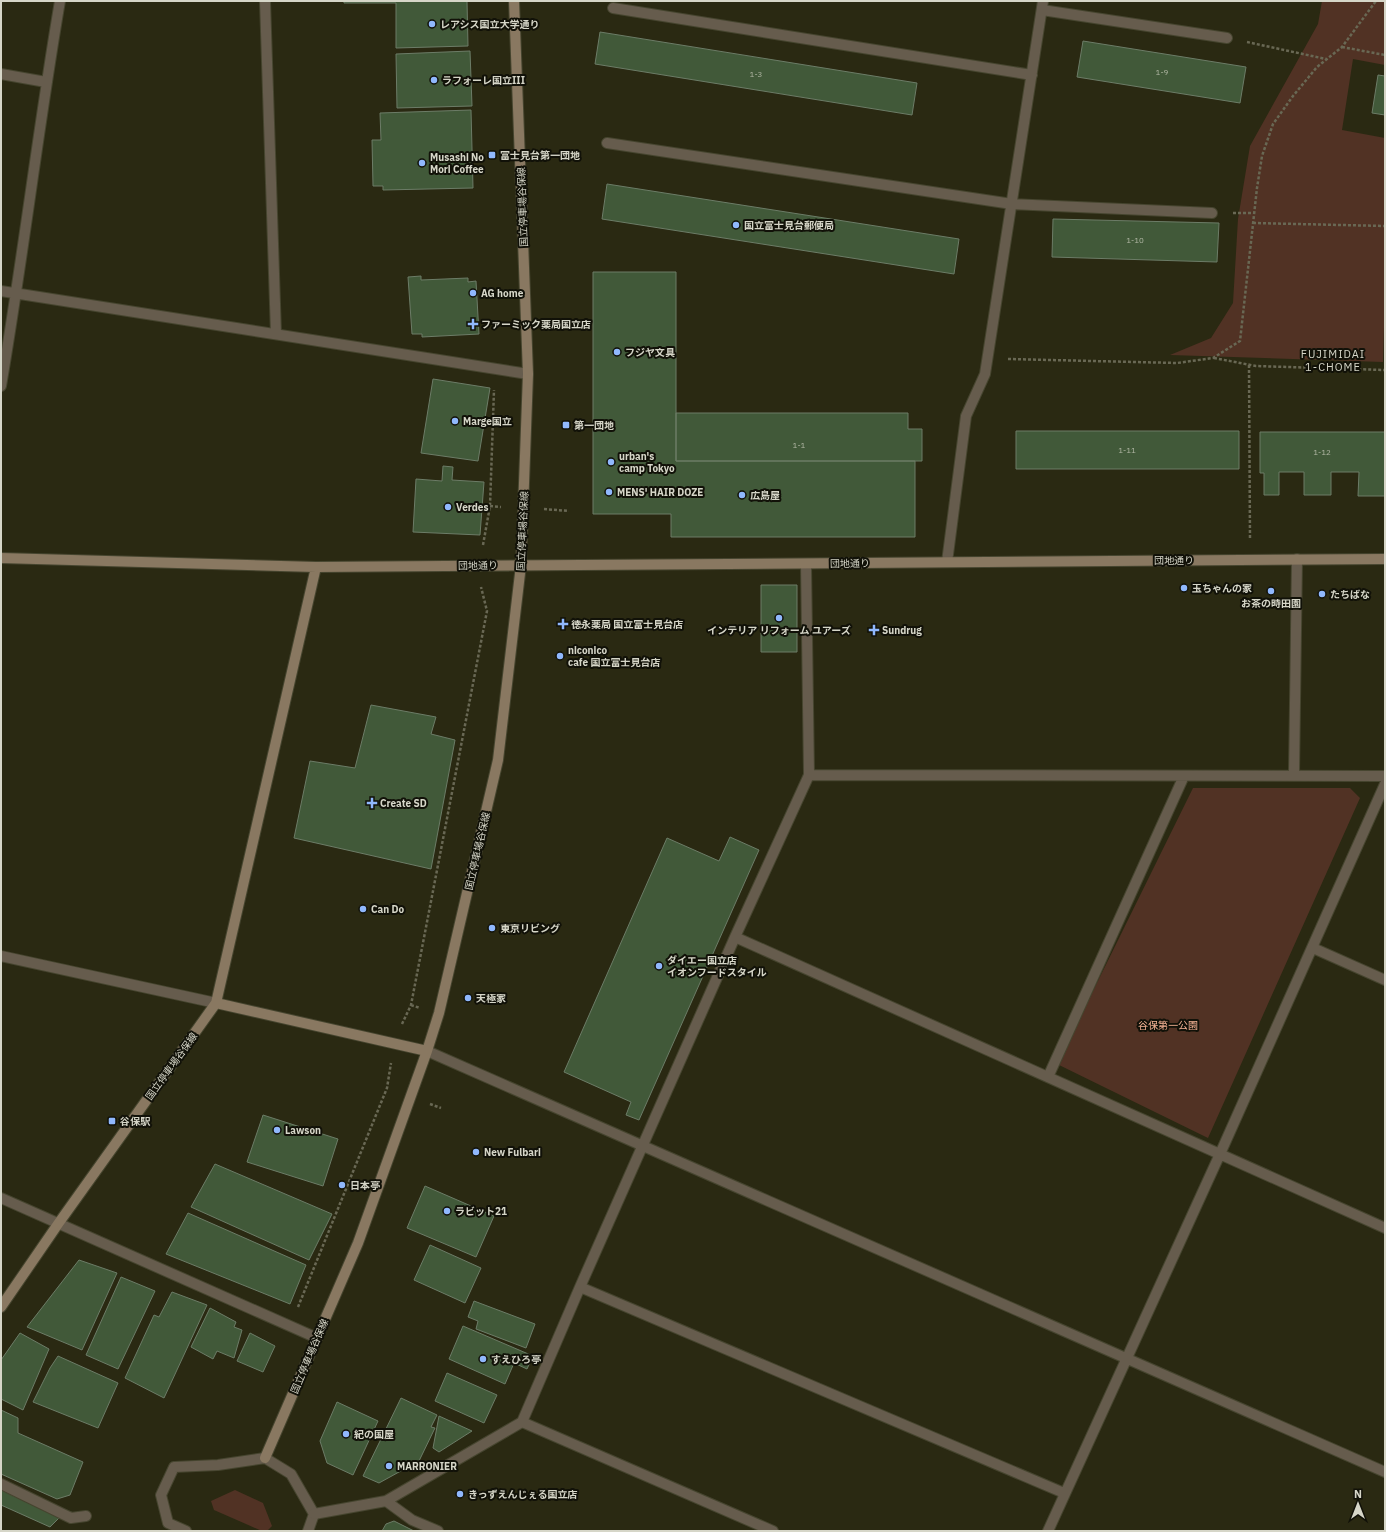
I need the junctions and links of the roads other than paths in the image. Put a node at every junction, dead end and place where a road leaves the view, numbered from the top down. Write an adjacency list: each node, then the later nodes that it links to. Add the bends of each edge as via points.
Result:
1 (60, 1): 9 (street)
2 (265, 1): 15 (street)
3 (514, 1): 16 (main road, 国立停車場谷保線)
4 (1043, 6): 6 (street); 8 (street)
5 (613, 8): 8 (street)
6 (1227, 38)
7 (1, 74): 9 (street)
8 (1032, 75): 11 (street)
9 (46, 82): 14 (street)
10 (607, 143): 11 (street)
11 (1012, 204): 12 (street); 21 (street, via 985,374 966,416)
12 (1212, 212)
13 (1, 291): 14 (street)
14 (17, 293): 15 (street); 17 (street)
15 (276, 334): 16 (street)
16 (528, 374): 23 (main road, 国立停車場谷保線)
17 (1, 386)
18 (1, 558): 24 (main road, 団地通り)
19 (1297, 559): 20 (main road, 団地通り); 21 (main road, 団地通り); 26 (street)
20 (1385, 559)
21 (947, 562): 22 (main road, 団地通り)
22 (806, 564): 23 (main road, 団地通り); 25 (street)
23 (521, 565): 24 (main road, 団地通り); 35 (main road, 国立停車場谷保線, via 498,760 439,1013)
24 (316, 567): 34 (main road)
25 (809, 775): 27 (street); 30 (street)
26 (1294, 775): 27 (street); 28 (street)
27 (1184, 776): 36 (street)
28 (1385, 776)
29 (1385, 784): 31 (street)
30 (735, 937): 36 (street); 37 (street)
31 (1313, 948): 33 (street); 38 (street)
32 (1, 956): 34 (street)
33 (1385, 980)
34 (216, 1003): 35 (main road); 40 (main road, 国立停車場谷保線)
35 (427, 1051): 37 (street); 44 (main road, 国立停車場谷保線, via 358,1243)
36 (1048, 1077): 38 (street)
37 (642, 1146): 42 (street); 45 (street)
38 (1220, 1154): 41 (street); 45 (street)
39 (1, 1198): 40 (street)
40 (58, 1224): 43 (main road, 国立停車場谷保線); 44 (street)
41 (1385, 1228)
42 (580, 1287): 46 (street); 50 (street)
43 (1, 1307)
44 (317, 1338): 47 (main road, 国立停車場谷保線)
45 (1127, 1358): 48 (street); 50 (street)
46 (522, 1422): 51 (street); 57 (street)
47 (265, 1458): 52 (street, via 291,1474); 54 (street, via 218,1466 174,1467 161,1495 168,1523)
48 (1385, 1472)
49 (1, 1484): 53 (street, via 71,1518)
50 (1064, 1493): 58 (street)
51 (386, 1501): 52 (street); 56 (street, via 412,1520)
52 (314, 1514): 55 (street)
53 (86, 1516)
54 (186, 1531)
55 (308, 1531)
56 (438, 1531)
57 (773, 1531)
58 (1048, 1531)

